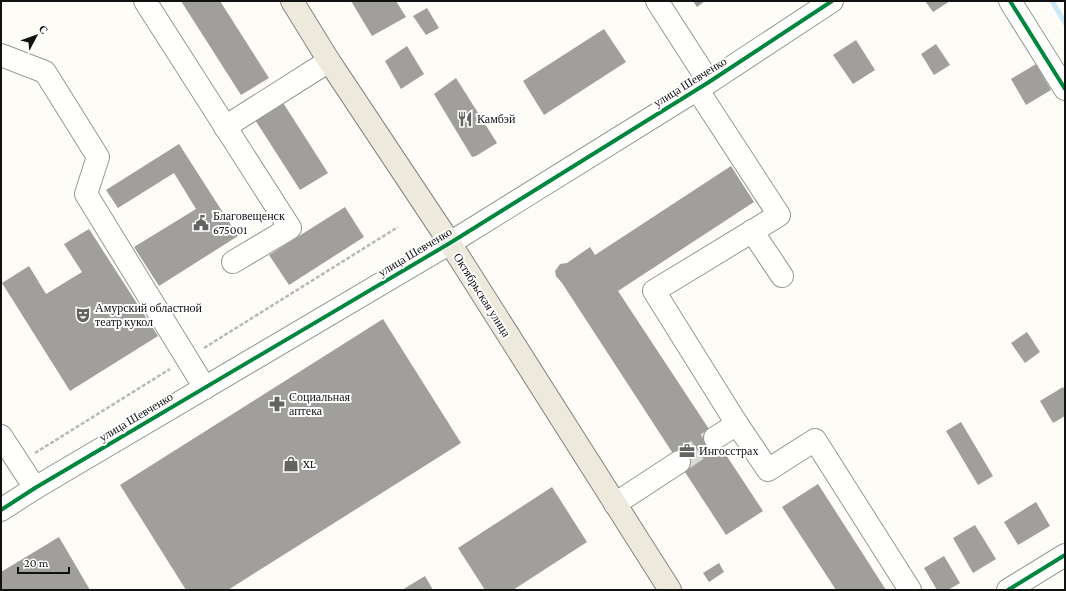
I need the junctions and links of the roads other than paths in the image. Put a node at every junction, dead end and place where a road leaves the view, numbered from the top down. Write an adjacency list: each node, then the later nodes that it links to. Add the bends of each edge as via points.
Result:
1 (145, 1): 10 (street)
2 (292, 1): 7 (main road, Октябрьская улица)
3 (657, 1): 8 (street)
4 (832, 1): 8 (street, улица Шевченко)
5 (1010, 1): 9 (street)
6 (1, 55): 15 (street, via 45,72 98,157 86,194)
7 (329, 60): 10 (street); 12 (main road, Октябрьская улица)
8 (703, 86): 11 (street, via 779,215); 12 (street, улица Шевченко)
9 (1065, 89)
10 (225, 127): 13 (street, via 290,228)
11 (752, 231): 14 (street); 16 (street, via 654,291)
12 (450, 244): 15 (street, улица Шевченко); 21 (main road, Октябрьская улица)
13 (234, 262)
14 (782, 276)
15 (204, 388): 20 (street, улица Шевченко)
16 (737, 424): 18 (street); 26 (street, via 768,470 816,440)
17 (1, 436): 20 (street)
18 (715, 438)
19 (679, 462): 21 (street)
20 (35, 488): 22 (street, улица Шевченко)
21 (615, 504): 25 (main road, Октябрьская улица)
22 (1, 510)
23 (1065, 555): 24 (street)
24 (1034, 584): 27 (street)
25 (670, 590)
26 (910, 590)
27 (1008, 590)

